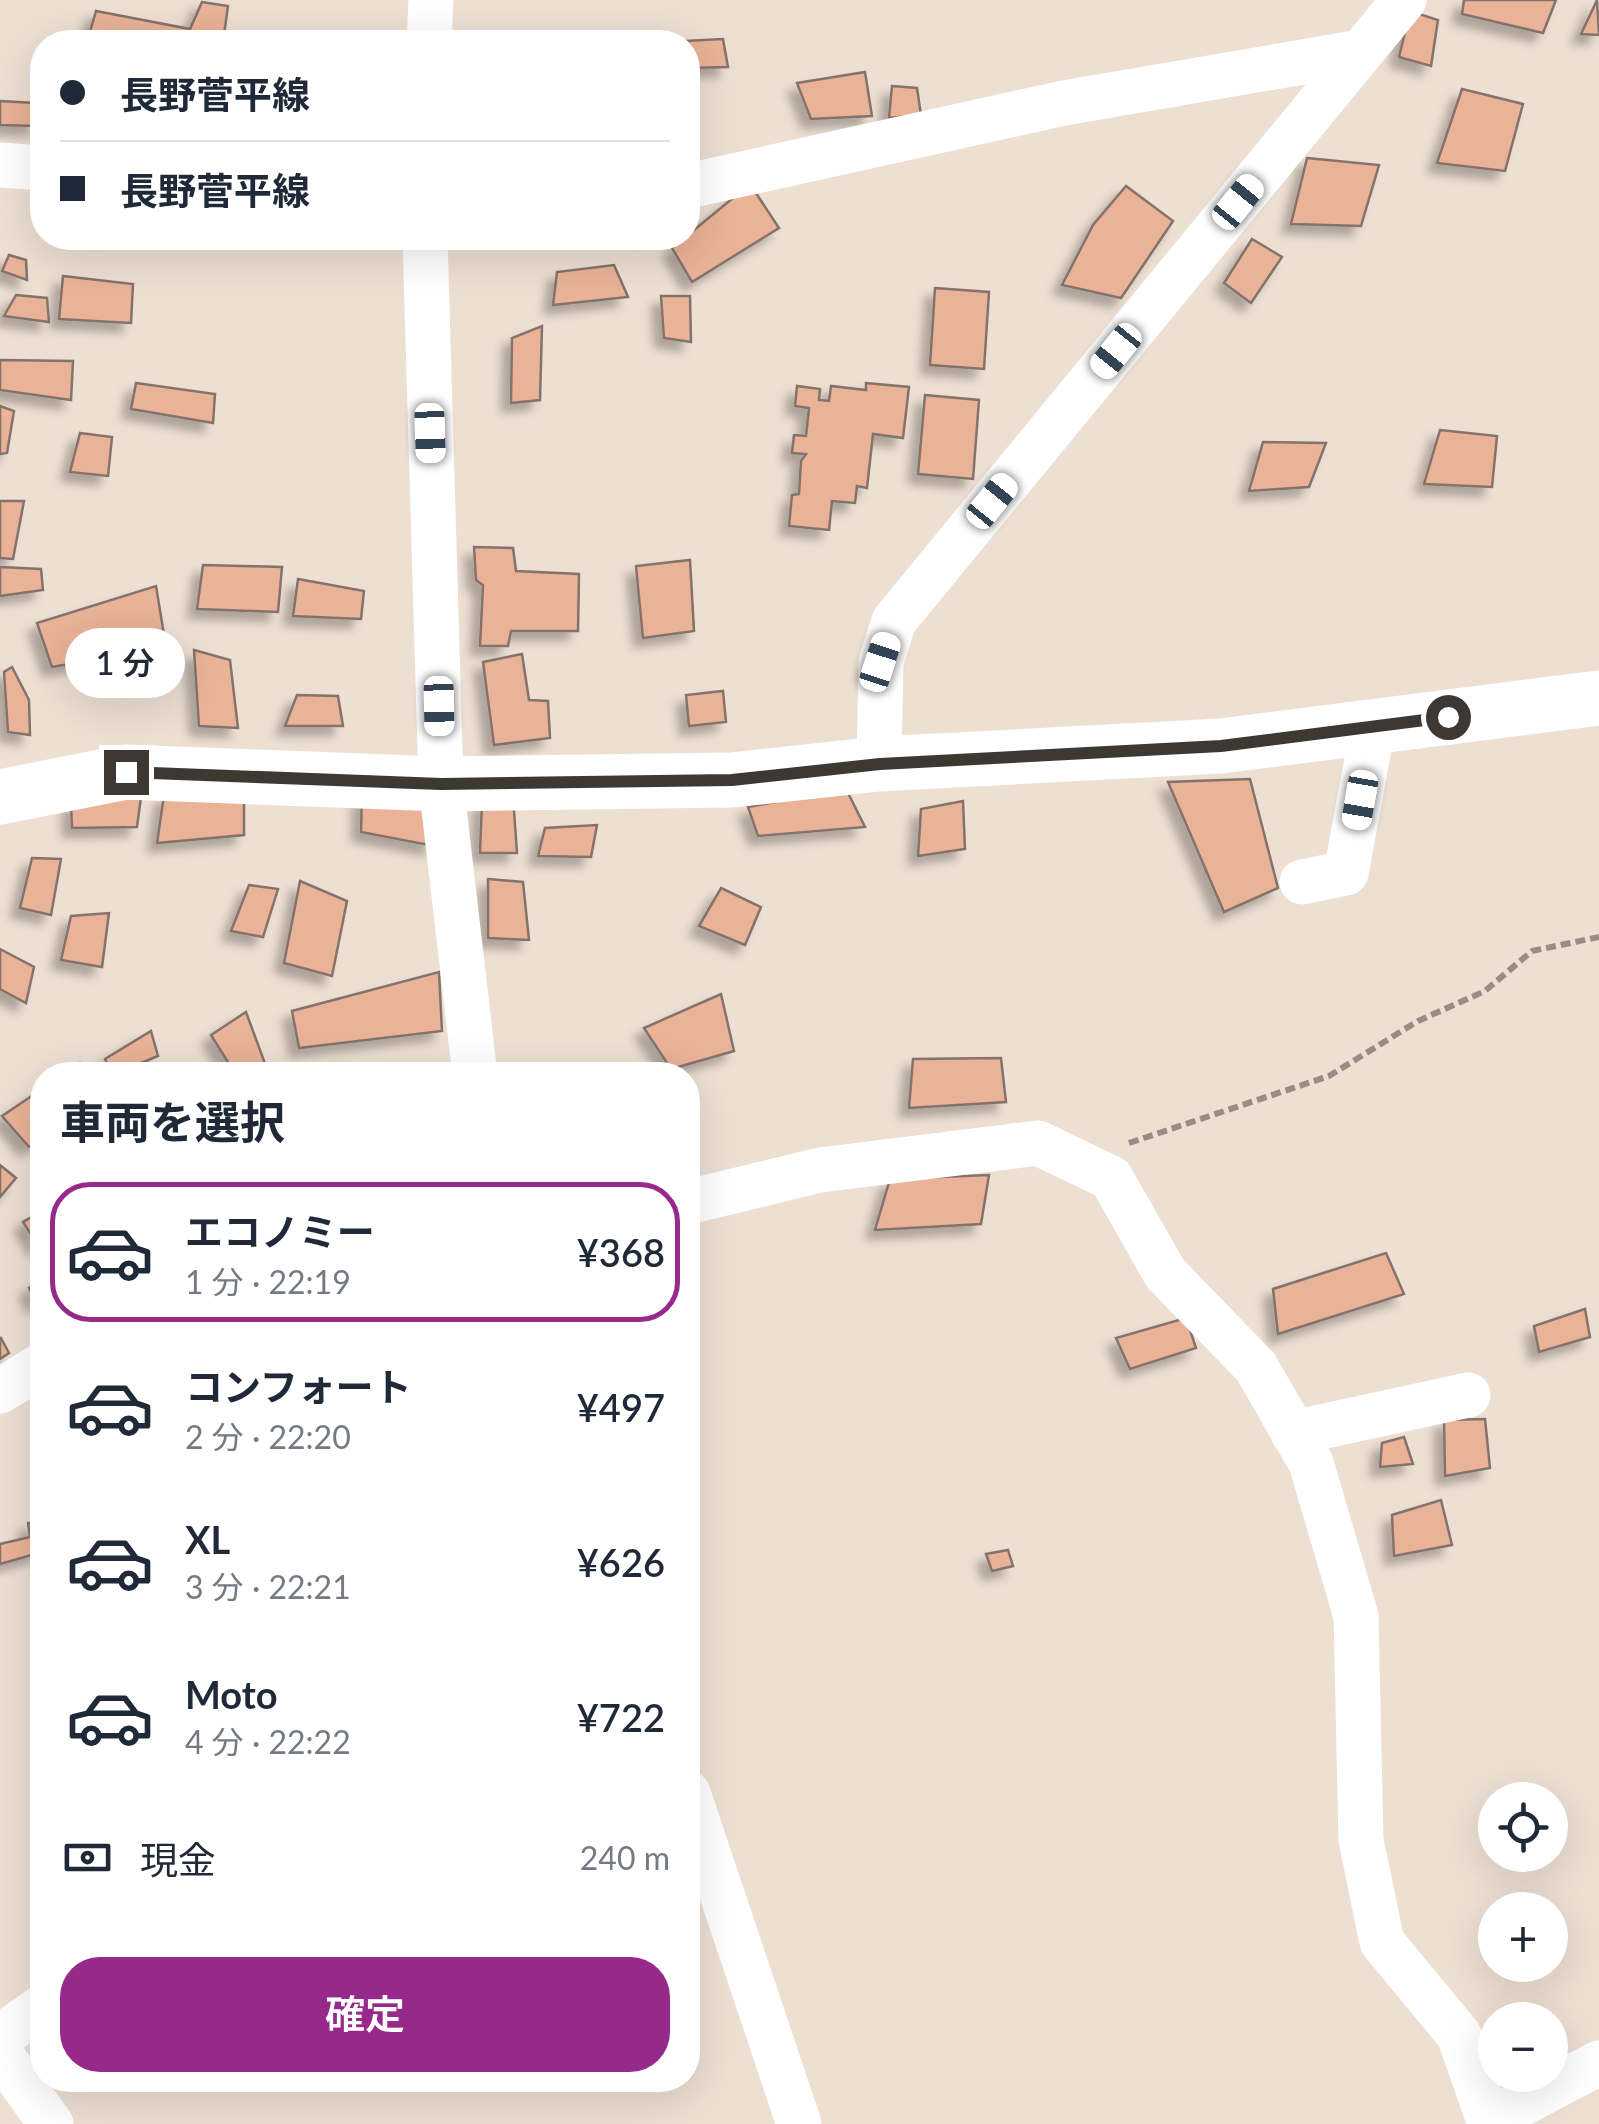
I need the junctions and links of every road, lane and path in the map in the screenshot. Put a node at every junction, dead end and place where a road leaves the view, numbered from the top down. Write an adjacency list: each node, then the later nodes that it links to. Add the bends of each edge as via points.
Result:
1 (431, 0): 3 (street)
2 (1404, 0): 4 (street)
3 (430, 30)
4 (1362, 52): 7 (street, via 1064,102); 11 (street, via 894,621 880,662)
5 (0, 165): 6 (street)
6 (30, 167)
7 (700, 183)
8 (425, 250): 12 (street)
9 (1599, 698): 10 (main road)
10 (1373, 726): 11 (main road, via 1221,746); 14 (street, via 1346,873)
11 (880, 764): 12 (main road, via 732,780)
12 (441, 784): 13 (main road, via 126,772); 16 (street)
13 (1, 793)
14 (1302, 882)
15 (1599, 937): 17 (path, via 1532,951 1485,991 1418,1021 1329,1076)
16 (473, 1062)
17 (1076, 1161): 18 (street, via 1038,1143 820,1170); 22 (street, via 1111,1178 1165,1273 1256,1367)
18 (700, 1199)
19 (30, 1372): 20 (street)
20 (0, 1391)
21 (1468, 1395): 22 (street)
22 (1293, 1432): 28 (street, via 1310,1463 1356,1616 1361,1840 1382,1942 1459,2034)
23 (700, 1829): 30 (street)
24 (30, 2015): 25 (street)
25 (0, 2037)
26 (0, 2053): 29 (street)
27 (1599, 2063): 28 (street)
28 (1490, 2122)
29 (51, 2124)
30 (799, 2124)

